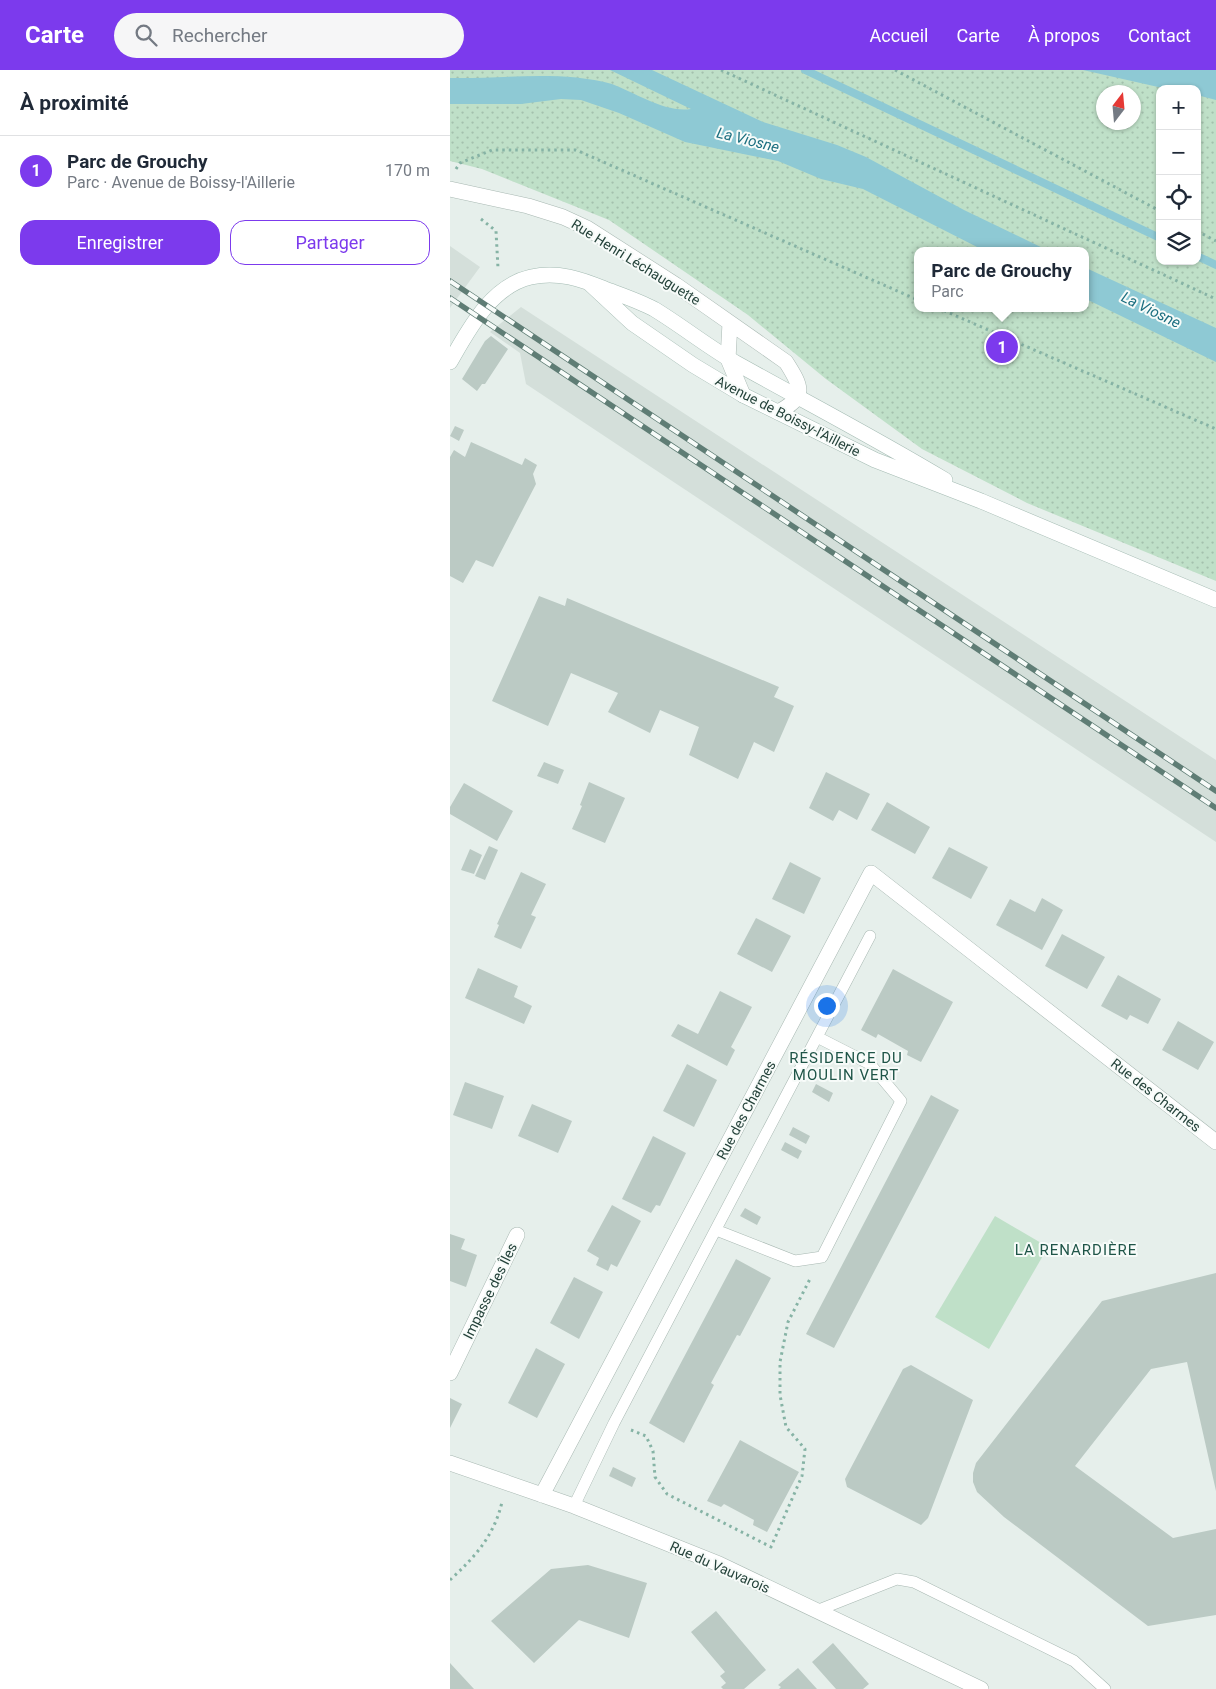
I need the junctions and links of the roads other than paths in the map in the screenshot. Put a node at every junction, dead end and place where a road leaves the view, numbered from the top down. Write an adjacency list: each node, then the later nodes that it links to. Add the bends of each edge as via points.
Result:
1 (450, 189): 3 (street, Rue Henri Léchauguette, via 528,206 587,228)
2 (589, 282): 4 (street, Avenue de Boissy-l'Aillerie, via 652,308); 5 (street, Avenue de Boissy-l'Aillerie, via 548,274 513,283 498,294 478,317); 6 (street, Avenue de Boissy-l'Aillerie, via 632,323)
3 (730, 323): 4 (street); 7 (street, Rue Henri Léchauguette, via 786,362 798,380)
4 (728, 359): 6 (street); 7 (street, Avenue de Boissy-l'Aillerie)
5 (450, 362)
6 (743, 396): 8 (street, Avenue de Boissy-l'Aillerie)
7 (798, 397): 8 (street); 9 (street, Avenue de Boissy-l'Aillerie)
8 (778, 412): 9 (street, Avenue de Boissy-l'Aillerie, via 875,460)
9 (981, 501): 10 (street, Avenue de Boissy-l'Aillerie)
10 (1216, 600)
11 (870, 936): 12 (lane)
12 (817, 1037): 14 (lane); 14 (lane, via 870,1064 901,1101 822,1257 795,1261)
13 (1216, 1142): 18 (street, Rue des Charmes, via 871,873)
14 (716, 1230): 19 (lane)
15 (517, 1235): 16 (street, Impasse des Îles)
16 (450, 1373)
17 (450, 1463): 18 (street, Rue du Vauvarois)
18 (542, 1495): 19 (street, Rue du Vauvarois)
19 (574, 1506): 20 (street, Rue du Vauvarois, via 719,1564)
20 (816, 1611): 21 (street, Rue du Vauvarois); 22 (lane, via 897,1579 914,1582 1074,1661)
21 (981, 1689)
22 (1105, 1689)

